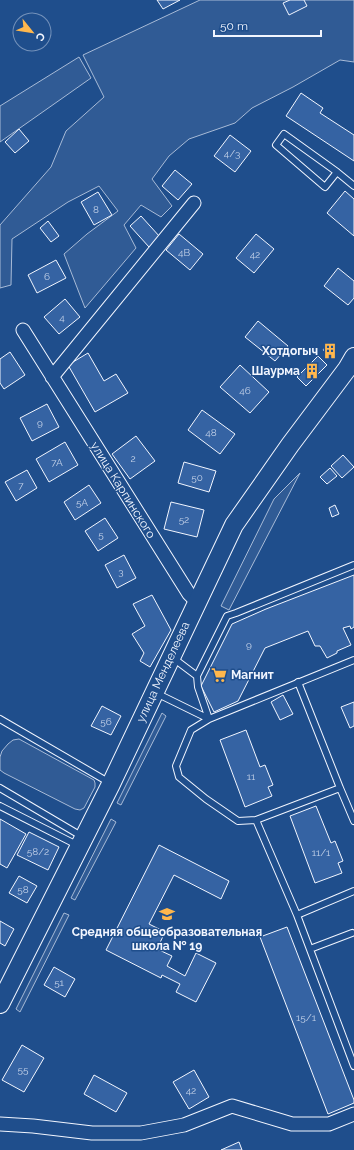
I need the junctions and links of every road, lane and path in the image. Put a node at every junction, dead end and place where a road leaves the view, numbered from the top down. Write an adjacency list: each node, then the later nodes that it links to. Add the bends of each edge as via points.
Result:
1 (337, 172): 1 (lane, via 325,186 276,145 284,134); 2 (lane)
2 (354, 186)
3 (194, 204): 6 (street)
4 (23, 330): 6 (street, улица Карпинского)
5 (350, 367): 8 (main road, улица Менделеева, via 290,445 234,525)
6 (52, 377): 8 (street, улица Карпинского)
7 (354, 565): 11 (lane, via 227,616)
8 (196, 602): 9 (main road, улица Менделеева)
9 (171, 656): 11 (lane); 13 (main road, улица Менделеева)
10 (354, 660): 12 (lane)
11 (197, 676): 15 (lane)
12 (298, 682): 15 (lane); 17 (lane)
13 (154, 692): 15 (lane); 16 (main road, улица Менделеева)
14 (0, 719): 16 (lane)
15 (209, 719): 20 (lane, via 191,730 176,766 179,777 238,821)
16 (111, 784): 22 (main road, улица Менделеева)
17 (340, 788): 20 (lane); 21 (lane)
18 (1, 790): 22 (lane)
19 (0, 806): 22 (lane)
20 (256, 820): 24 (lane)
21 (354, 821)
22 (82, 842): 27 (main road, улица Менделеева)
23 (354, 891): 24 (lane)
24 (297, 915): 26 (lane)
25 (352, 933): 26 (lane)
26 (310, 949): 28 (lane)
27 (0, 1004)
28 (354, 1066)
29 (354, 1114): 30 (street, via 329,1124 292,1124 232,1106 184,1125 141,1133 92,1133)
30 (0, 1124)

